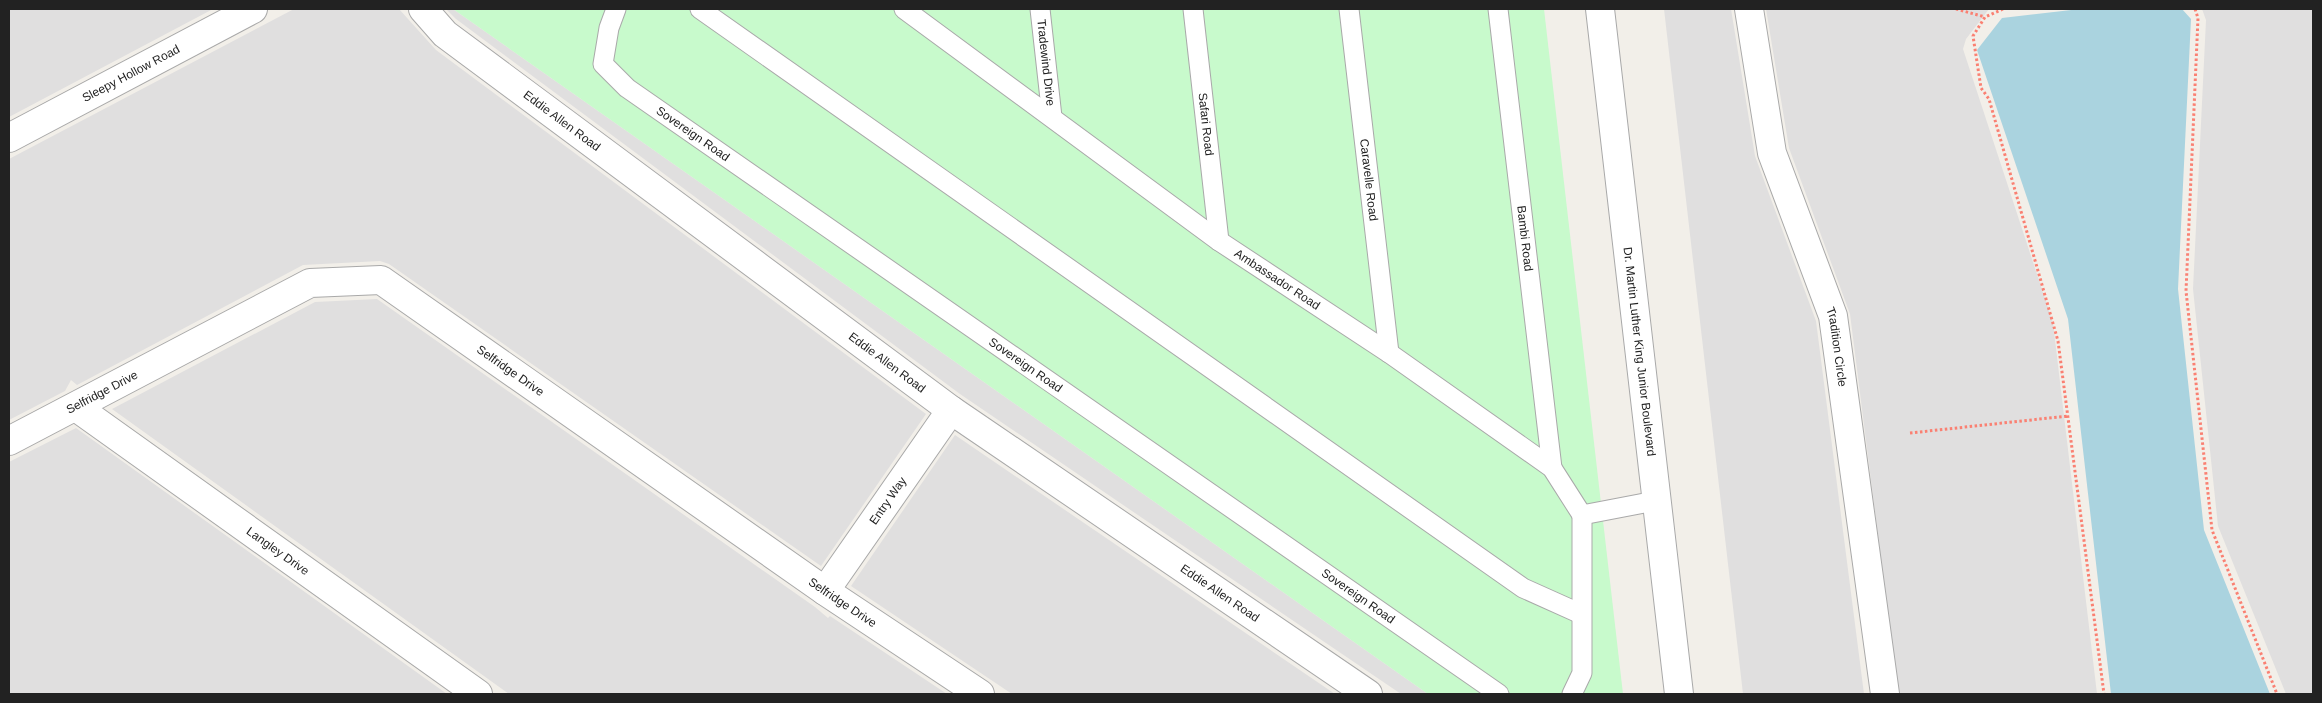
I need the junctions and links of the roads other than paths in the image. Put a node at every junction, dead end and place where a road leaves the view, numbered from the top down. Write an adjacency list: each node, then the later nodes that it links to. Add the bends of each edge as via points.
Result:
1 (253, 9): 13 (street, Sleepy Hollow Road)
2 (423, 9): 17 (street, Eddie Allen Road, via 445,34)
3 (616, 9): 27 (lane, Sovereign Road, via 603,64 627,88)
4 (700, 9): 23 (lane, via 1524,588)
5 (904, 9): 12 (lane, Ambassador Road)
6 (1040, 9): 12 (lane, Tradewind Drive)
7 (1193, 9): 14 (lane, Safari Road)
8 (1349, 9): 15 (lane, Caravelle Road)
9 (1498, 9): 19 (lane, Bambi Road)
10 (1600, 9): 20 (street, Dr. Martin Luther King Junior Boulevard)
11 (1749, 9): 30 (street, Tradition Circle, via 1772,153 1833,316)
12 (1052, 116): 14 (lane, Ambassador Road)
13 (9, 138)
14 (1219, 241): 15 (lane, Ambassador Road)
15 (1389, 353): 19 (lane, Ambassador Road)
16 (76, 406): 18 (street, Selfridge Drive); 22 (street, Selfridge Drive, via 310,283 381,280); 24 (street, Langley Drive)
17 (950, 410): 22 (street, Entry Way); 26 (street, Eddie Allen Road)
18 (9, 441)
19 (1552, 468): 21 (lane, Ambassador Road)
20 (1655, 501): 21 (lane); 29 (street, Dr. Martin Luther King Junior Boulevard)
21 (1582, 515): 23 (lane)
22 (825, 591): 25 (street, Selfridge Drive)
23 (1581, 614): 28 (lane, via 1582,673)
24 (478, 694)
25 (980, 694)
26 (1368, 694)
27 (1499, 694)
28 (1572, 694)
29 (1679, 694)
30 (1885, 694)

